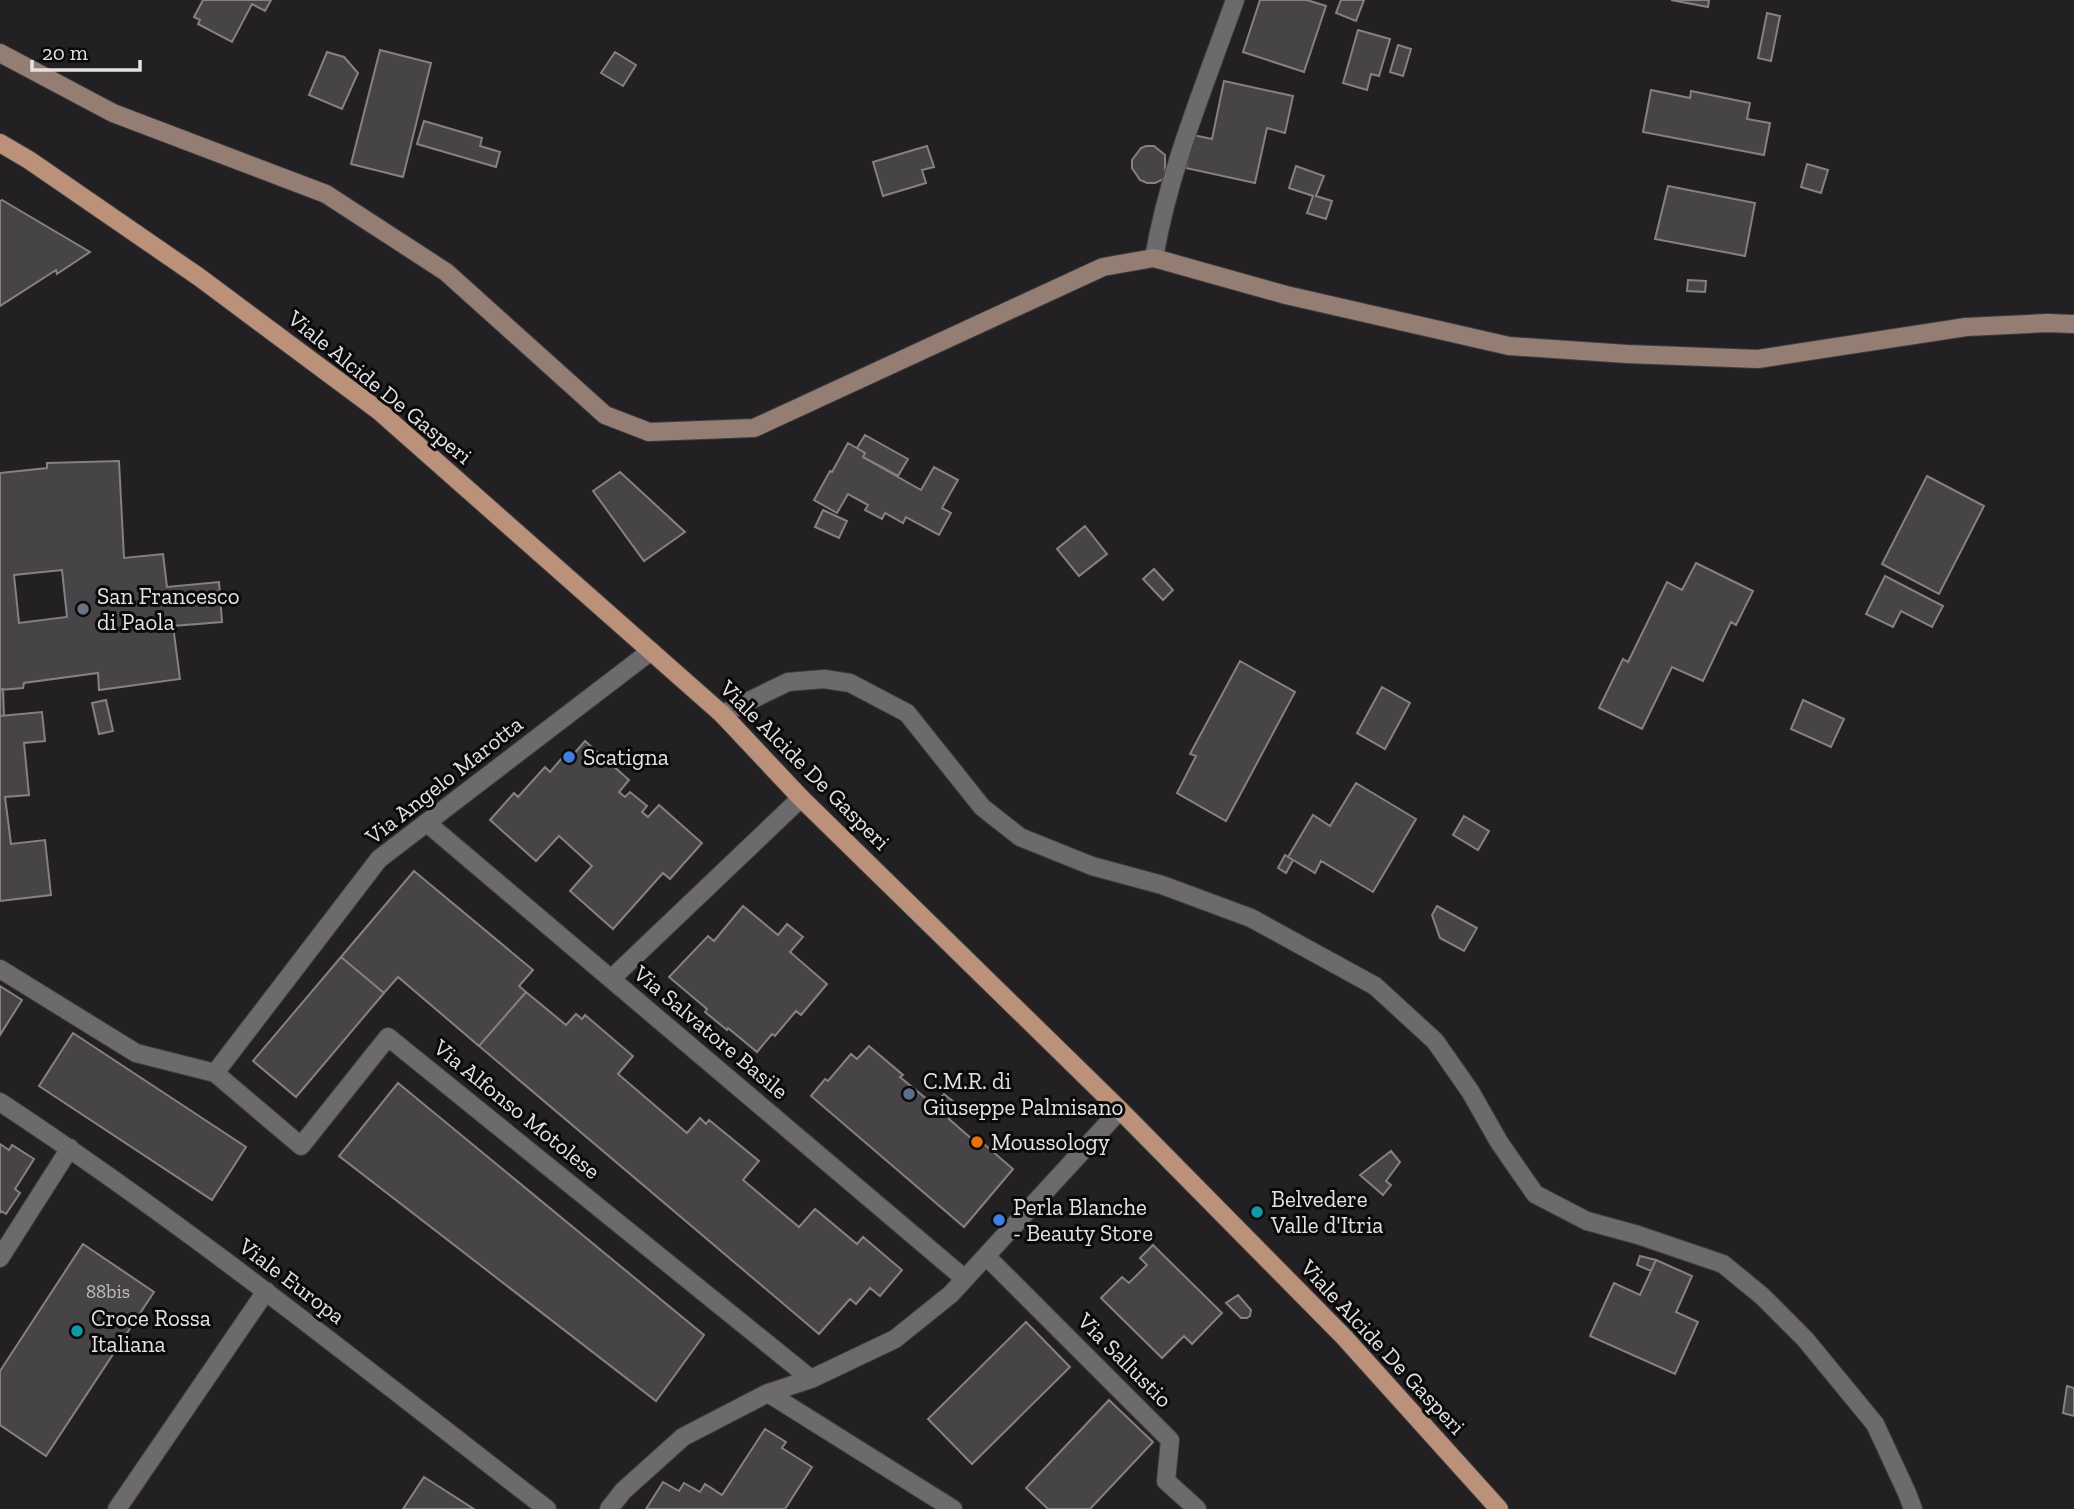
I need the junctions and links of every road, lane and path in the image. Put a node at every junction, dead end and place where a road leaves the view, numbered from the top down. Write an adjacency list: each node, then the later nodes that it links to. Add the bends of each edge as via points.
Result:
1 (1235, 0): 4 (street, via 1178,160)
2 (0, 53): 4 (main road, via 113,113 326,194 446,272 605,415 649,432 754,428 1103,267)
3 (0, 143): 6 (main road, Viale Alcide De Gasperi, via 199,277 379,411)
4 (1154, 258): 5 (main road, via 1286,295 1509,346 1758,359 1966,327)
5 (2074, 324)
6 (651, 651): 7 (main road, Viale Alcide De Gasperi); 9 (street, Via Angelo Marotta)
7 (722, 713): 8 (main road, Viale Alcide De Gasperi); 28 (street, via 788,682 824,679 850,683 907,713 982,807 1020,837 1092,866 1251,918 1375,985 1435,1041 1535,1194 1587,1221 1723,1265 1762,1296 1805,1339 1875,1424)
8 (801, 798): 11 (street); 14 (main road, Viale Alcide De Gasperi)
9 (426, 823): 11 (street, Via Salvatore Basile); 12 (street, Via Angelo Marotta, via 379,859)
10 (0, 969): 12 (street, via 136,1053)
11 (611, 979): 18 (street, Via Salvatore Basile)
12 (215, 1073): 20 (street, Via Alfonso Motolese, via 301,1146 388,1037)
13 (0, 1102): 15 (street, Viale Europa)
14 (1120, 1110): 16 (street); 27 (main road, Viale Alcide De Gasperi, via 1343,1337)
15 (70, 1148): 17 (street); 19 (street, Viale Europa)
16 (986, 1256): 18 (street); 26 (street, Via Sallustio, via 1170,1440 1166,1481)
17 (0, 1258)
18 (965, 1279): 20 (street, via 895,1339)
19 (266, 1291): 22 (street); 23 (street, Viale Europa)
20 (811, 1379): 21 (street)
21 (768, 1393): 24 (street, via 683,1437); 25 (street)
22 (117, 1509)
23 (547, 1509)
24 (609, 1509)
25 (953, 1509)
26 (1197, 1509)
27 (1499, 1509)
28 (1913, 1509)

